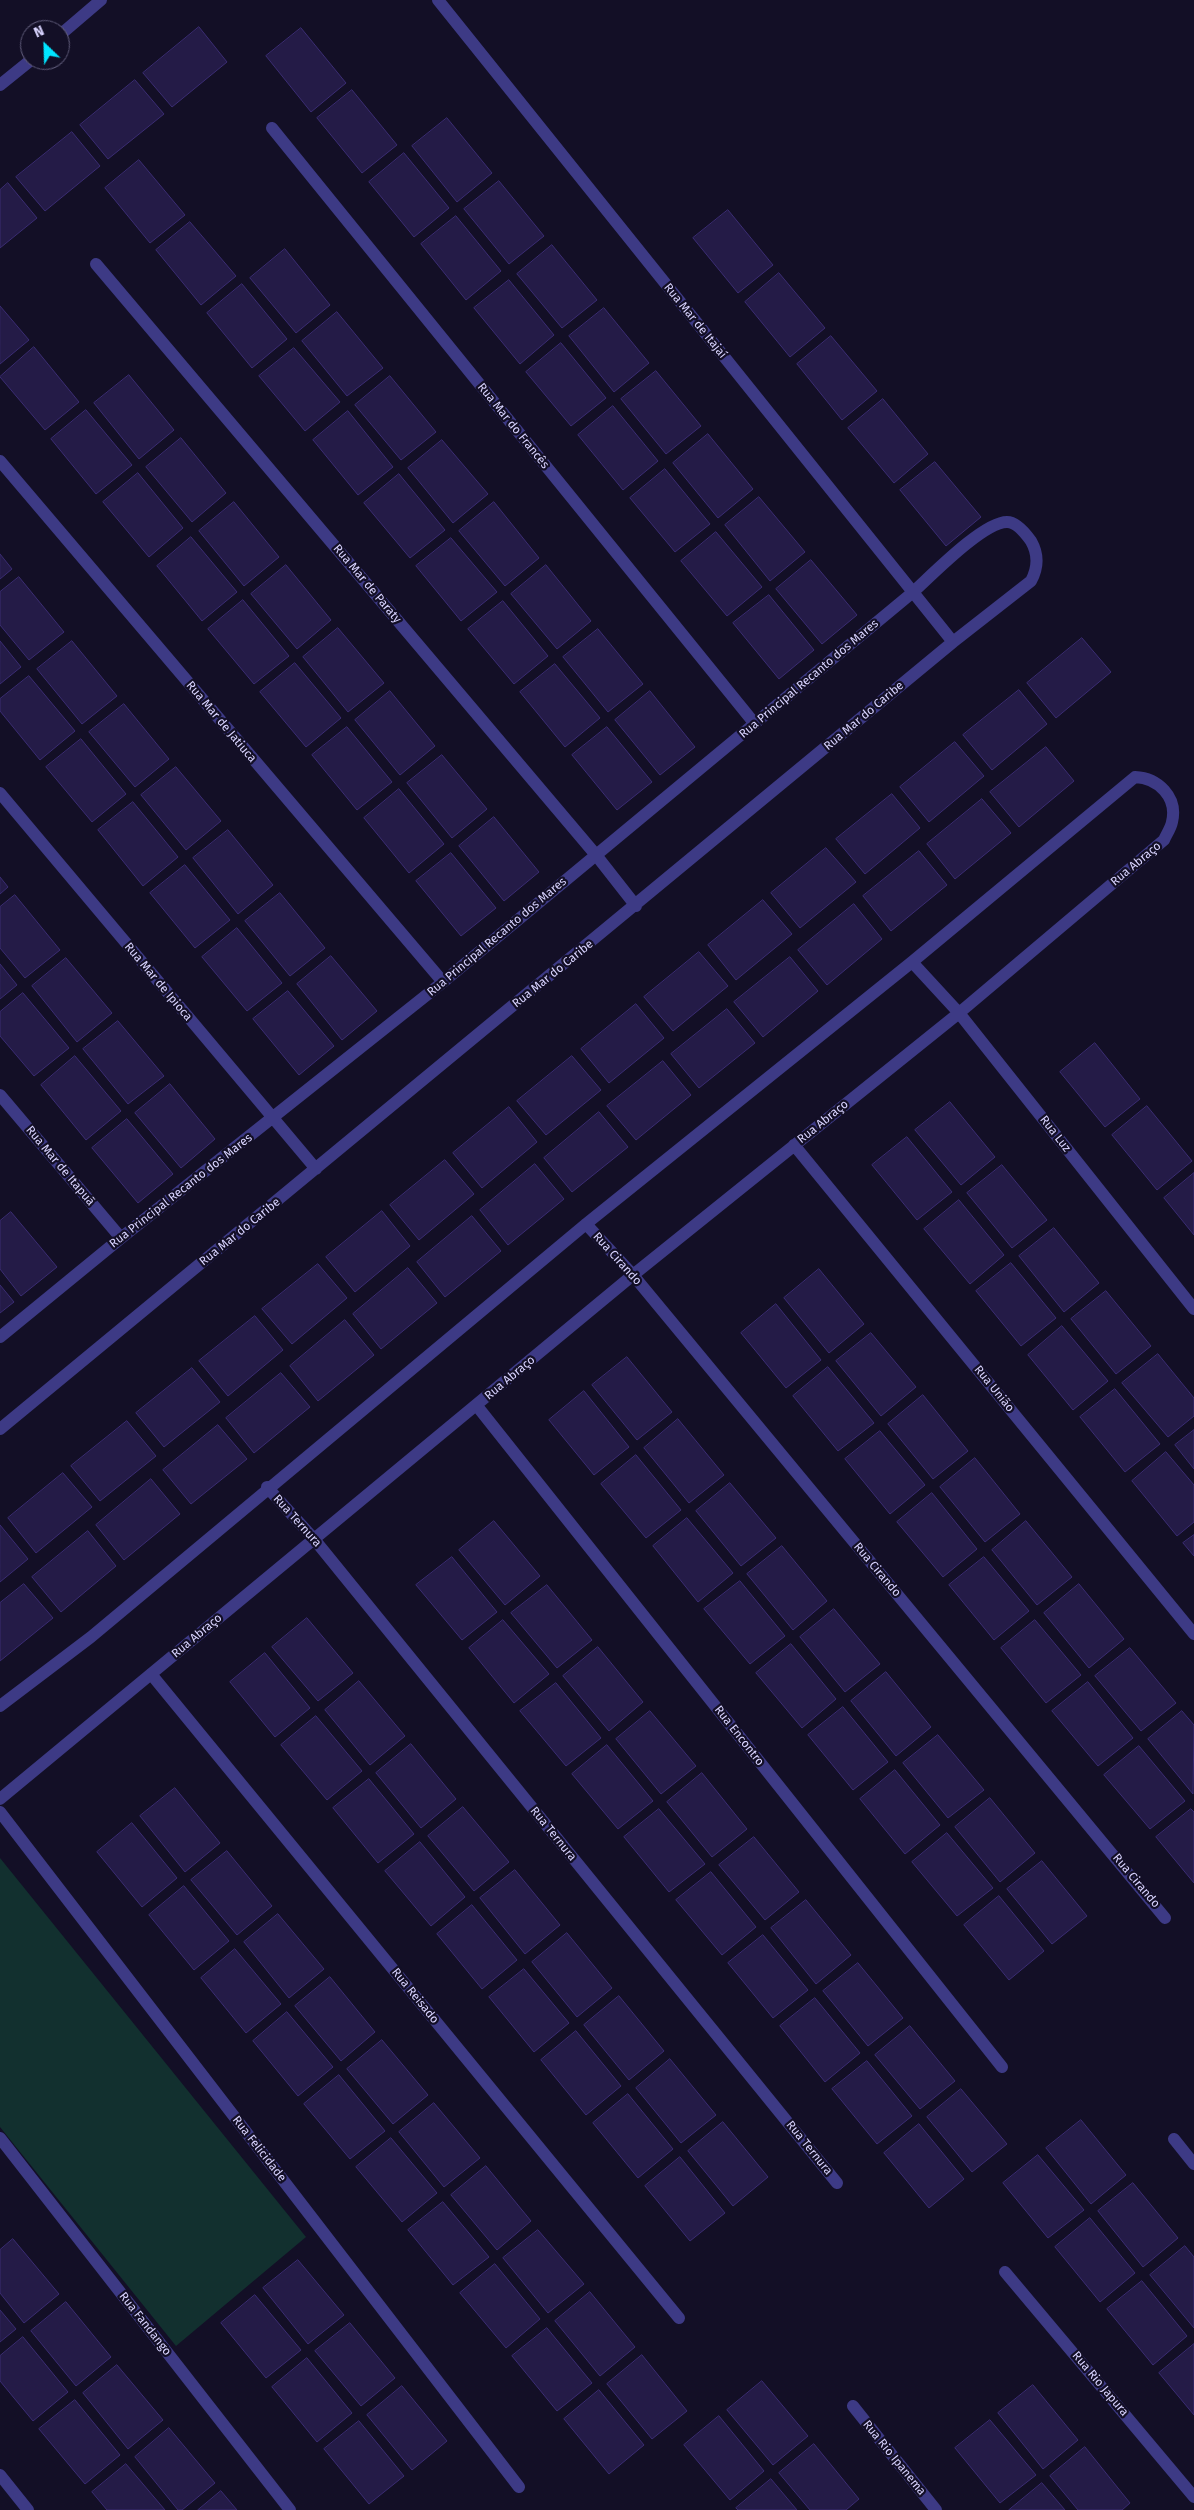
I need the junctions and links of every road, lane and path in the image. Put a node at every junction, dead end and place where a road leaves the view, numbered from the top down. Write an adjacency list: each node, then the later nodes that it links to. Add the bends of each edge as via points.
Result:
1 (100, 0): 3 (street)
2 (438, 0): 10 (street, Rua Mar de Itajaí)
3 (70, 26)
4 (20, 69): 5 (street)
5 (0, 85)
6 (272, 128): 12 (street, Rua Mar do Francês)
7 (96, 264): 14 (street, Rua Mar de Paraty)
8 (0, 462): 17 (street, Rua Mar de Jatiuca)
9 (986, 528): 10 (street, Rua Principal Recanto dos Mares); 11 (street, Rua Mar do Caribe, via 1014,523 1031,541 1037,569 1031,581)
10 (912, 593): 11 (street, Rua Mar de Itajaí); 12 (street, Rua Principal Recanto dos Mares)
11 (953, 642): 15 (street, Rua Mar do Caribe)
12 (755, 724): 14 (street, Rua Principal Recanto dos Mares)
13 (0, 793): 20 (street, Rua Mar de Ipioca)
14 (596, 855): 15 (street, Rua Mar de Paraty); 17 (street, Rua Principal Recanto dos Mares)
15 (636, 906): 22 (street, Rua Mar do Caribe)
16 (912, 962): 18 (street, Rua Luz); 18 (street, Rua Abraço, via 1135,777 1156,782 1167,793 1173,810 1172,823 1164,840); 23 (street, Rua Abraço)
17 (443, 982): 20 (street, Rua Principal Recanto dos Mares)
18 (959, 1014): 21 (street, Rua Abraço); 26 (street, Rua Luz)
19 (0, 1094): 24 (street, Rua Mar de Itapuã)
20 (272, 1119): 22 (street, Rua Mar de Ipioca); 24 (street, Rua Principal Recanto dos Mares)
21 (794, 1145): 25 (street, Rua Abraço); 32 (street, Rua União)
22 (316, 1170): 29 (street, Rua Mar do Caribe)
23 (586, 1224): 25 (street, Rua Cirando); 30 (street, Rua Abraço)
24 (121, 1238): 27 (street, Rua Principal Recanto dos Mares)
25 (633, 1275): 28 (street, Rua Abraço); 37 (street, Rua Cirando)
26 (1194, 1309)
27 (0, 1337)
28 (476, 1406): 31 (street, Rua Abraço); 38 (street, Rua Encontro)
29 (0, 1429)
30 (267, 1487): 31 (street, Rua Ternura); 34 (street, Rua Abraço, via 91,1637)
31 (314, 1539): 33 (street, Rua Abraço); 42 (street, Rua Ternura)
32 (1194, 1634)
33 (151, 1674): 35 (street, Rua Abraço); 44 (street, Rua Reisado)
34 (0, 1706)
35 (0, 1800)
36 (0, 1812): 47 (street, Rua Felicidade)
37 (1166, 1918)
38 (1002, 2067)
39 (0, 2138): 50 (street, Rua Fandango)
40 (1174, 2139): 41 (street)
41 (1194, 2164)
42 (837, 2183)
43 (1005, 2272): 48 (street, Rua Rio Japura)
44 (679, 2318)
45 (853, 2406): 51 (street, Rua Rio Ipanema)
46 (0, 2475): 49 (street)
47 (519, 2487)
48 (1194, 2496)
49 (28, 2510)
50 (290, 2510)
51 (936, 2510)

